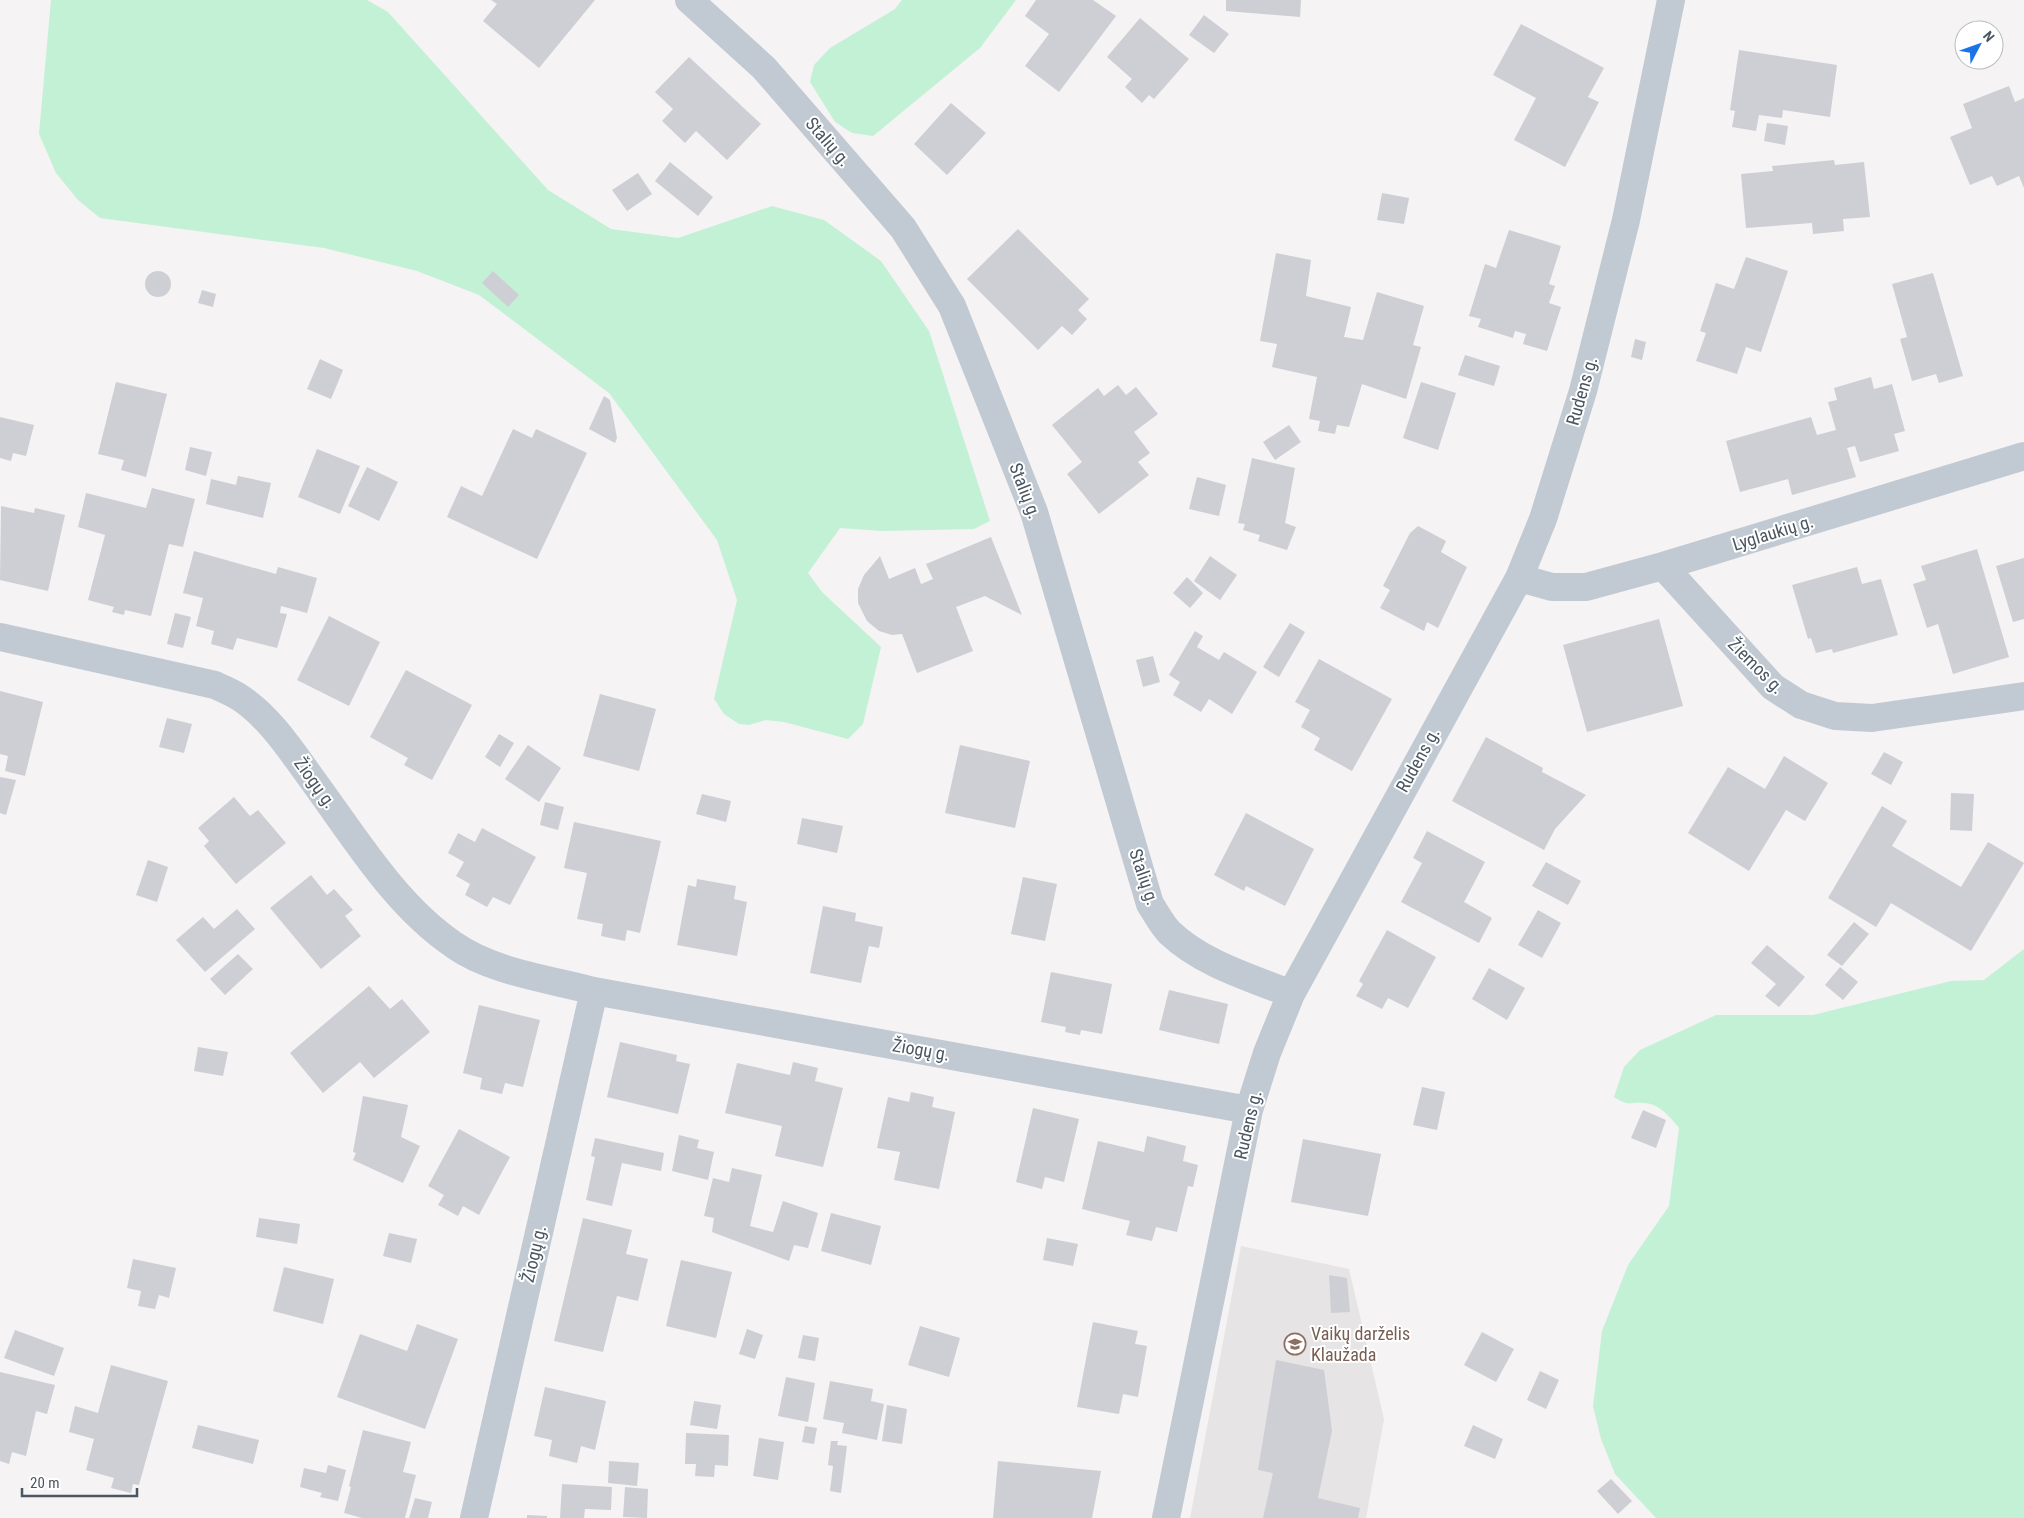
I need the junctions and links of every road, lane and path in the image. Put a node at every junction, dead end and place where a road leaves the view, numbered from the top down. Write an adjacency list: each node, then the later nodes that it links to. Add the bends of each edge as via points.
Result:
1 (689, 0): 9 (street, Stalių g., via 764,68 903,228 952,306 1034,512 1150,904 1168,931 1187,947 1211,962)
2 (1671, 0): 5 (street, Rudens g., via 1626,220 1583,391 1543,519)
3 (2024, 456): 4 (street, Lyglaukių g.)
4 (1663, 566): 5 (street, Lyglaukių g., via 1586,587 1552,587); 7 (street, Žiemos g., via 1773,687 1801,705 1835,716 1872,718)
5 (1519, 578): 9 (street, Rudens g.)
6 (0, 637): 8 (street, Žiogų g., via 215,685 239,697 288,745 389,883 421,920 455,946 489,964)
7 (2024, 696)
8 (594, 991): 10 (street, Žiogų g.); 11 (street, Žiogų g.)
9 (1291, 994): 10 (street, Rudens g.)
10 (1249, 1110): 12 (street, Rudens g.)
11 (474, 1518)
12 (1166, 1518)

